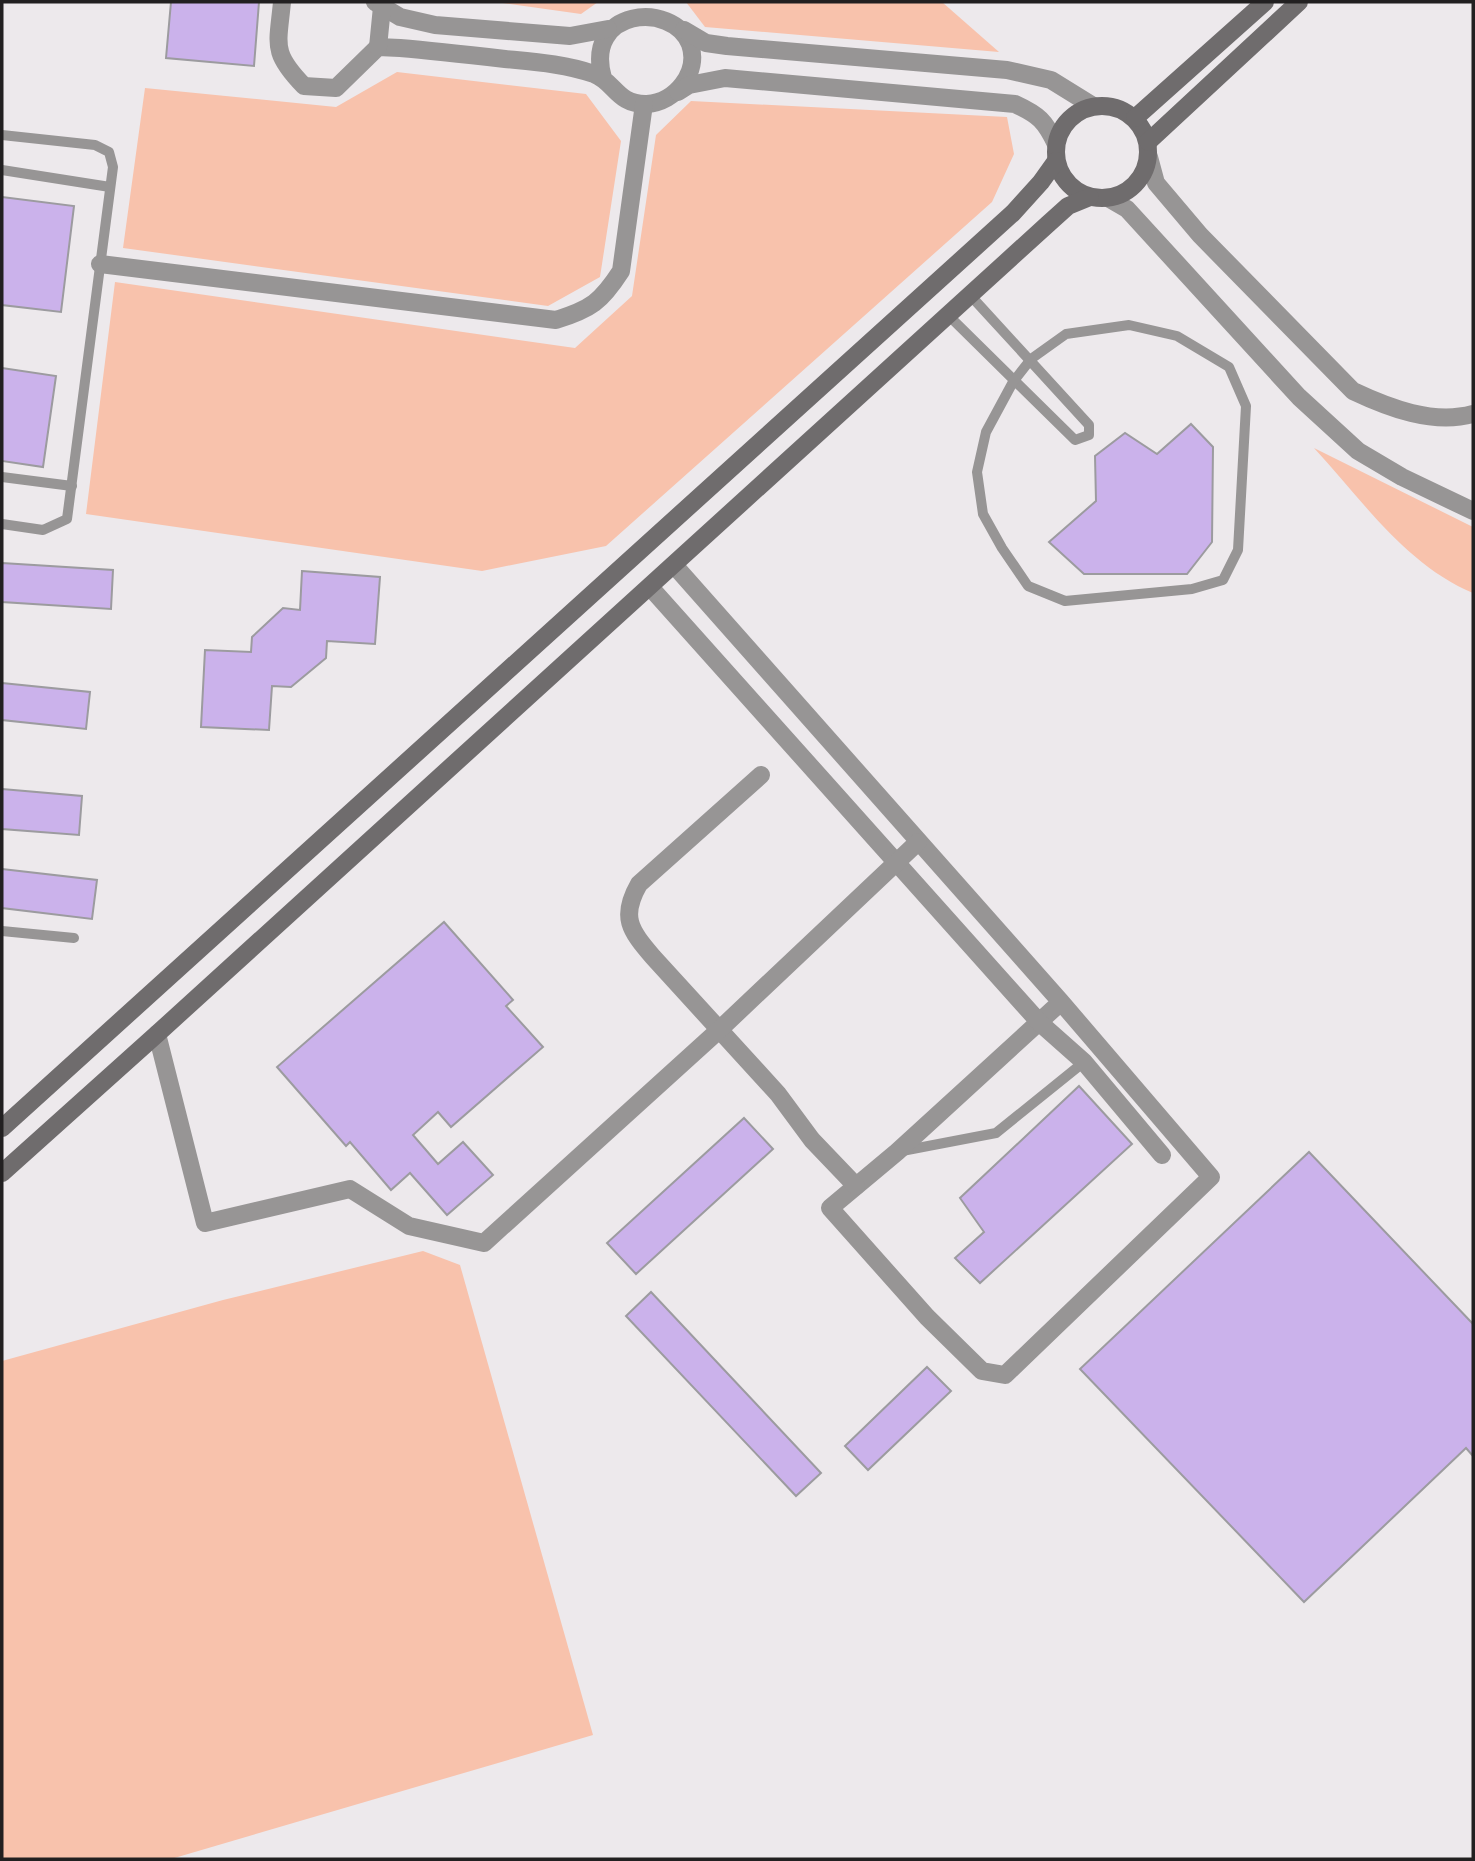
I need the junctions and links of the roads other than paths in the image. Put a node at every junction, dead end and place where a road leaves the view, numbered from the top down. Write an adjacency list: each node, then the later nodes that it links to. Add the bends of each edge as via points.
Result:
1 (282, 2): 8 (street, via 278,52 304,86 336,88)
2 (1265, 2): 13 (main road)
3 (1299, 2): 15 (main road)
4 (378, 5): 7 (street, via 400,17 435,24 570,36); 8 (street)
5 (638, 7): 6 (street); 7 (street)
6 (674, 17): 10 (street, via 691,46 692,62 688,77); 12 (street, via 706,43 1007,70 1051,80)
7 (608, 29): 9 (street, via 600,46)
8 (379, 47): 9 (street, via 571,66)
9 (603, 78): 11 (street, via 615,92)
10 (672, 96): 11 (street); 16 (street, via 689,85 725,78 1015,104 1046,124)
11 (644, 104): 20 (street, via 621,271 606,295 582,312 556,320)
12 (1094, 106): 13 (main road, via 1115,108); 16 (main road, via 1069,119 1060,131)
13 (1135, 118): 15 (main road)
14 (2, 135): 18 (lane, via 95,145 109,152 113,167)
15 (1148, 149): 19 (main road, via 1136,185 1123,194); 25 (street, via 1156,183 1200,235 1353,391 1420,415 1457,418)
16 (1056, 153): 19 (main road, via 1068,184); 42 (main road, via 1041,182 1013,213)
17 (2, 170): 18 (lane)
18 (110, 187): 20 (lane)
19 (1099, 198): 21 (main road, via 1068,206); 28 (street, via 1127,209 1299,397 1358,451)
20 (100, 264): 27 (lane)
21 (970, 295): 22 (main road); 23 (lane)
22 (948, 315): 24 (lane); 30 (main road)
23 (1031, 359): 24 (lane); 24 (lane, via 1089,425 1088,435 1075,440); 24 (lane, via 1066,334 1129,325 1177,335 1229,367 1246,406 1238,550 1223,580 1192,589 1065,601 1028,586 983,514 977,472 986,432)
24 (1014, 380)
25 (1473, 414)
26 (2, 477): 27 (lane)
27 (72, 486): 29 (lane, via 67,519 43,530)
28 (1473, 511)
29 (2, 524)
30 (674, 565): 31 (main road); 33 (street)
31 (650, 587): 34 (street); 40 (main road)
32 (761, 775): 39 (street, via 639,884 630,900 628,917 634,935)
33 (918, 842): 34 (street); 37 (street)
34 (896, 863): 38 (street); 39 (street)
35 (2, 931): 36 (lane)
36 (74, 938)
37 (1061, 1002): 38 (street); 46 (street, via 1211,1177 1005,1374 982,1371 830,1208)
38 (1040, 1023): 41 (street); 43 (street)
39 (719, 1030): 40 (street, via 484,1243 409,1226 350,1189 205,1223); 46 (street)
40 (157, 1034): 45 (main road)
41 (1084, 1062): 43 (lane, via 996,1133); 44 (street)
42 (2, 1128)
43 (897, 1152): 46 (street)
44 (1163, 1155)
45 (2, 1173)
46 (856, 1186)

